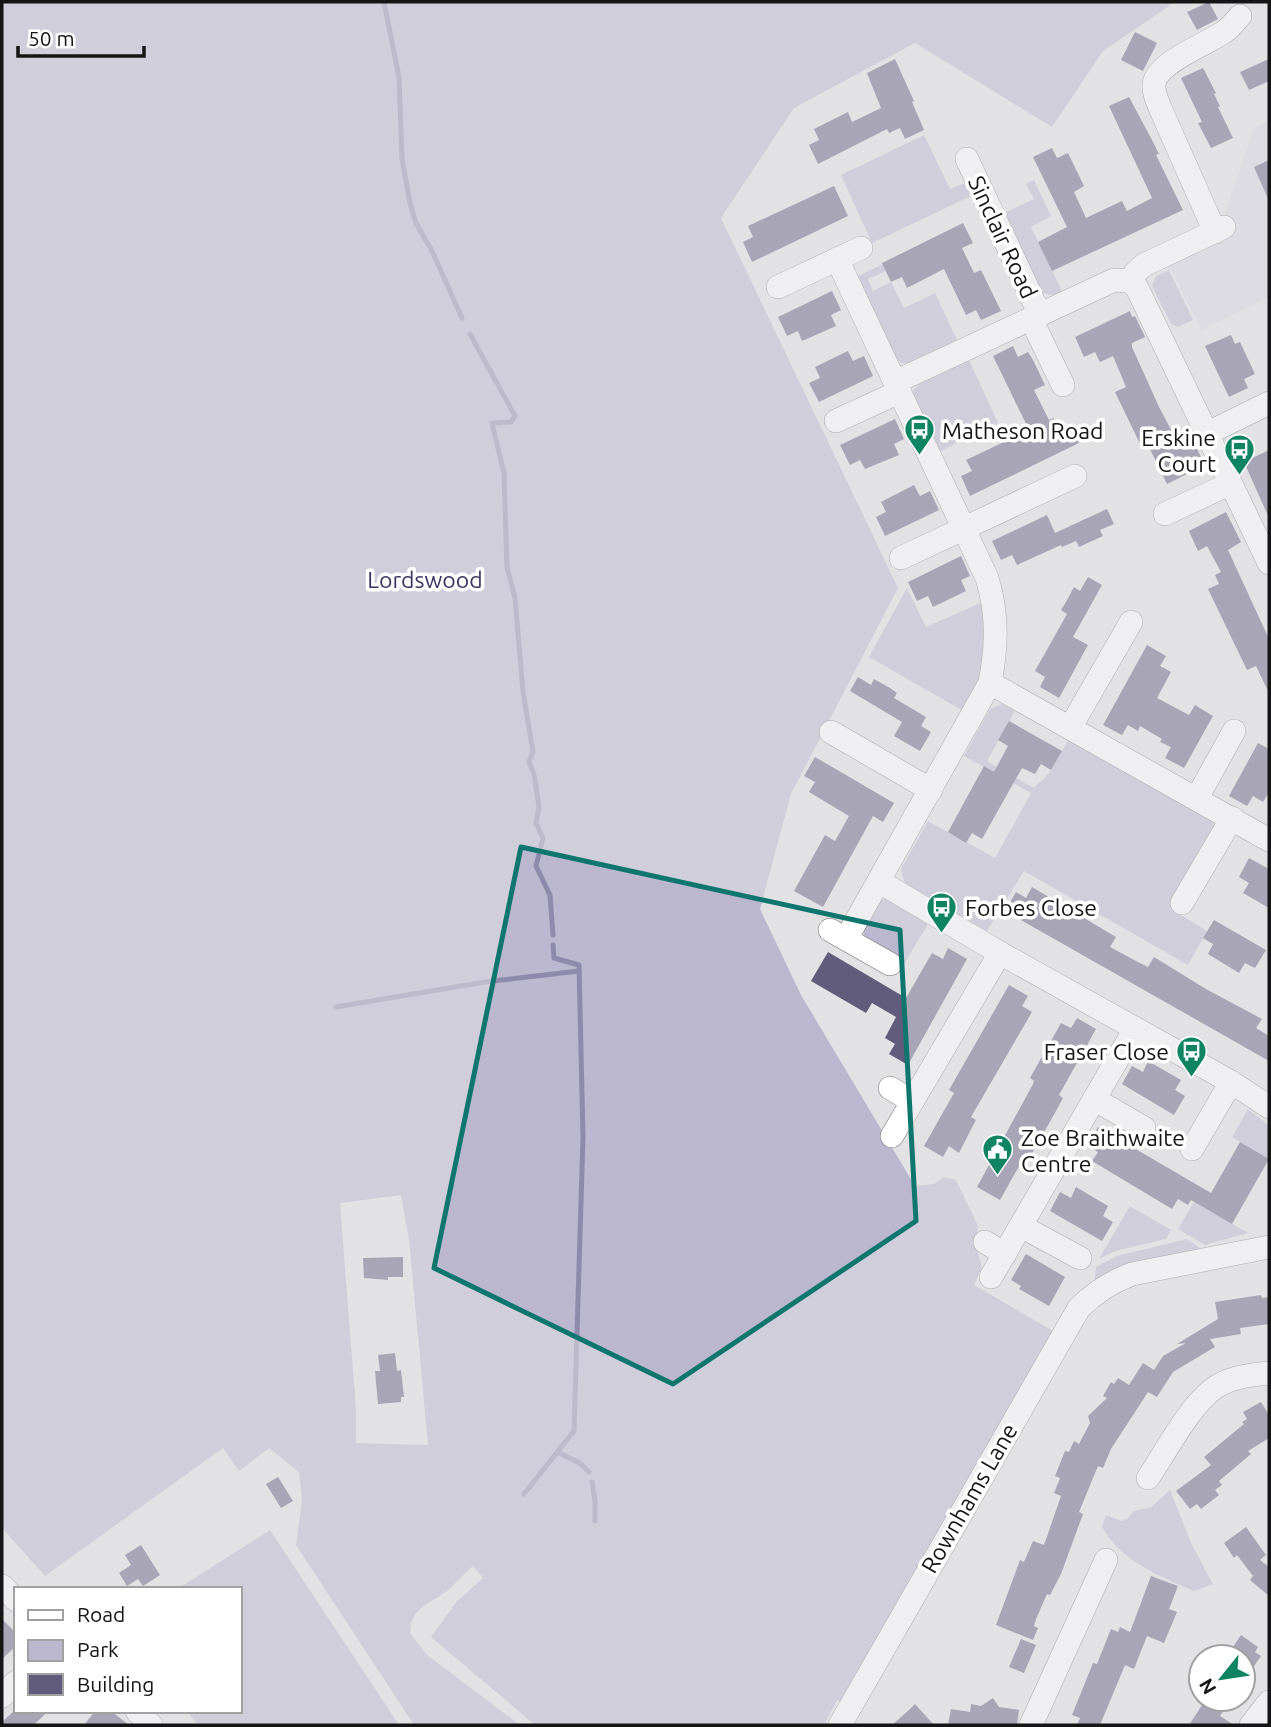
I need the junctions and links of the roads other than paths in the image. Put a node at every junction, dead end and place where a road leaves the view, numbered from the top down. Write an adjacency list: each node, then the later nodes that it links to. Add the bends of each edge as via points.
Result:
1 (1240, 16): 5 (street, Sinclair Road, via 1225,44 1179,57 1158,73 1154,83 1161,110 1219,230 1144,265)
2 (967, 159): 7 (street, Sinclair Road)
3 (862, 248): 4 (street)
4 (837, 259): 6 (street); 9 (street)
5 (1130, 281): 7 (street, Sinclair Road, via 1114,280); 12 (street)
6 (779, 287)
7 (1035, 317): 8 (street); 9 (street, Sinclair Road)
8 (1063, 385)
9 (897, 387): 11 (street); 16 (street)
10 (1269, 403): 12 (street)
11 (836, 421)
12 (1206, 434): 14 (street)
13 (1074, 476): 16 (street)
14 (1229, 484): 15 (street); 18 (street)
15 (1165, 514)
16 (963, 529): 17 (street); 20 (street, via 993,598 996,653)
17 (901, 558)
18 (1269, 563)
19 (1131, 622): 21 (street)
20 (990, 683): 21 (street); 24 (street)
21 (1070, 728): 25 (street)
22 (831, 732): 24 (street)
23 (1234, 732): 25 (street)
24 (931, 790): 28 (street)
25 (1197, 798): 26 (street)
26 (1232, 818): 27 (street); 29 (street)
27 (1269, 840)
28 (880, 882): 30 (street); 31 (street, via 838,935)
29 (1182, 903)
30 (1000, 953): 32 (street); 36 (street)
31 (890, 964)
32 (1135, 1029): 33 (street); 35 (street)
33 (1231, 1082): 37 (street); 40 (street)
34 (890, 1088): 36 (street)
35 (1094, 1099): 38 (street); 41 (street)
36 (912, 1101): 39 (street)
37 (1269, 1107)
38 (1144, 1128)
39 (892, 1136)
40 (1192, 1149)
41 (1021, 1226): 43 (street); 44 (street, via 995,1248)
42 (1269, 1247): 49 (street, Rownhams Lane, via 1132,1274 1093,1294 1068,1324)
43 (1080, 1258)
44 (991, 1277)
45 (1269, 1373): 46 (street, via 1221,1384 1202,1398)
46 (1148, 1478)
47 (1106, 1560): 50 (street)
48 (1269, 1702): 51 (street)
49 (840, 1725)
50 (1031, 1725)
51 (1251, 1725)

